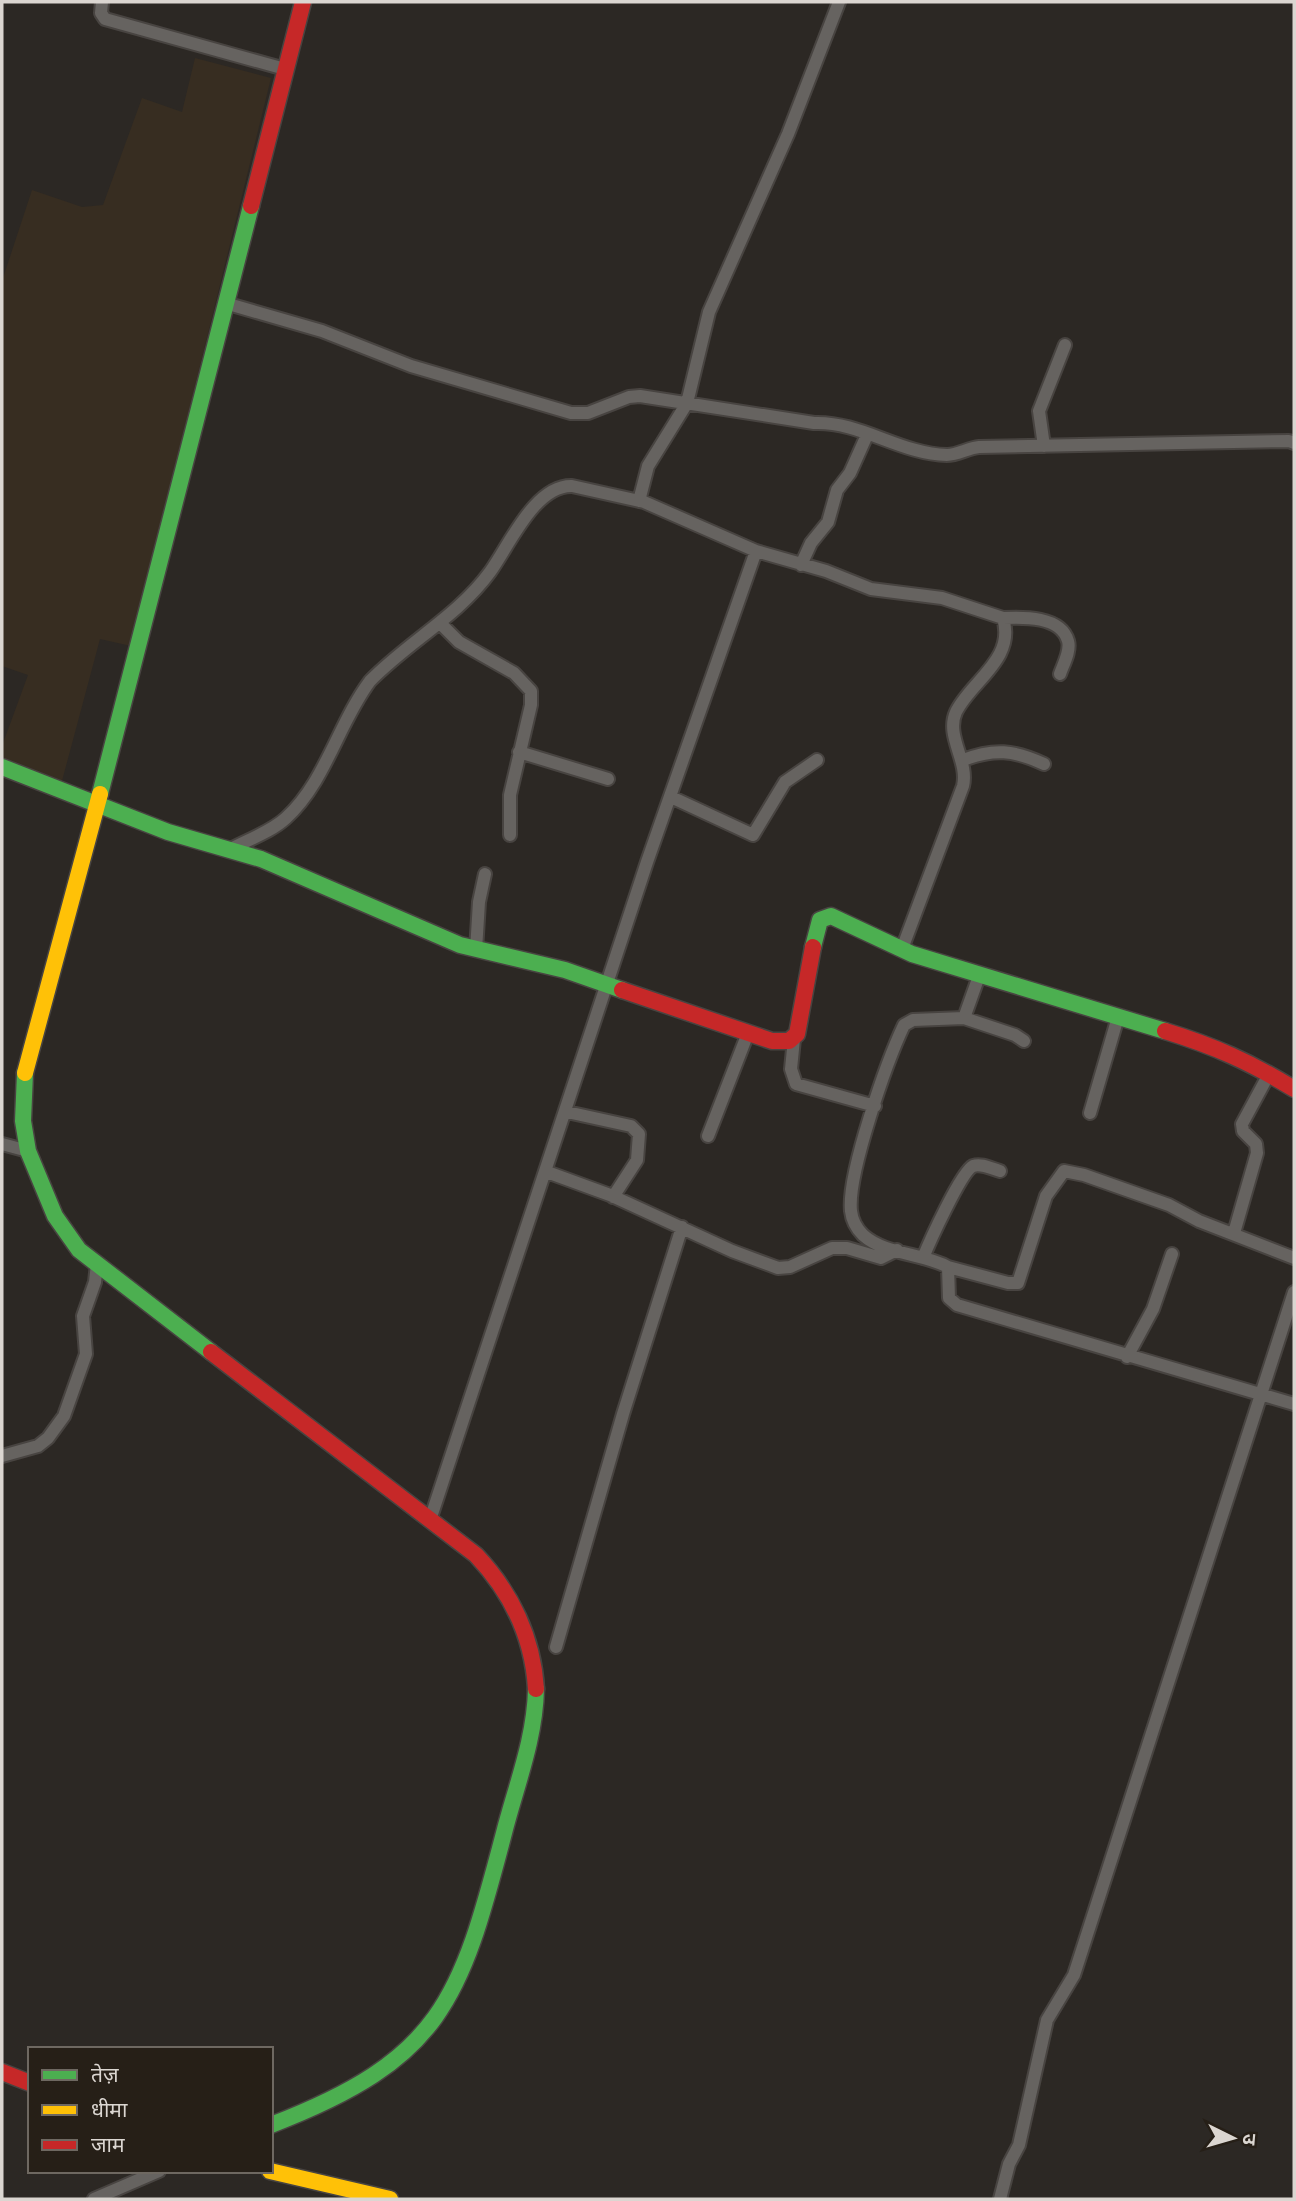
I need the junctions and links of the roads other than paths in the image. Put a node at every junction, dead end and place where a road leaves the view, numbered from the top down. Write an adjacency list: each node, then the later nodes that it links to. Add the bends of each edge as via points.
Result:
1 (102, 2): 4 (street, via 106,19)
2 (303, 2): 4 (street)
3 (839, 2): 7 (street, via 793,121 709,312)
4 (285, 69): 5 (street)
5 (228, 301): 7 (street, via 411,366 571,413 588,413 629,397); 24 (street)
6 (1065, 345): 10 (street, via 1040,411)
7 (687, 403): 8 (street, via 829,422); 11 (street, via 648,466)
8 (867, 435): 10 (street, via 944,455 979,447); 13 (street, via 837,490 828,522)
9 (1294, 442): 10 (street)
10 (1044, 446)
11 (639, 501): 12 (street); 15 (street, via 572,486 550,490 489,574)
12 (756, 551): 13 (street); 23 (street)
13 (801, 565): 14 (street, via 871,589 942,598)
14 (1003, 618): 16 (street, via 1039,619 1058,629 1069,645); 19 (street, via 1005,629 997,659 955,714 953,731)
15 (440, 623): 17 (street, via 459,642 514,673 531,691); 26 (street, via 370,681 315,782 284,821)
16 (1060, 674)
17 (519, 752): 22 (street); 25 (street, via 510,795)
18 (817, 760): 23 (street, via 785,782 753,835)
19 (962, 760): 20 (street, via 996,750); 28 (street, via 963,786)
20 (1044, 764)
21 (2, 767): 24 (street)
22 (608, 779)
23 (671, 797): 31 (street)
24 (97, 805): 26 (street); 44 (street, via 24,1076 23,1121)
25 (510, 835)
26 (229, 850): 29 (street, via 261,859)
27 (485, 874): 29 (street)
28 (902, 949): 30 (street); 35 (street, via 836,917 820,920)
29 (476, 950): 31 (street, via 565,970)
30 (979, 976): 32 (street); 33 (street)
31 (607, 985): 34 (street); 40 (street)
32 (1118, 1017): 37 (street, via 1215,1046); 41 (street)
33 (964, 1018): 36 (street); 39 (street, via 913,1020 904,1025)
34 (748, 1033): 35 (street, via 782,1043); 42 (street)
35 (794, 1039): 39 (street, via 791,1069 796,1084)
36 (1024, 1041)
37 (1269, 1074): 38 (street); 49 (street, via 1242,1124 1257,1153)
38 (1294, 1089)
39 (874, 1106): 50 (street, via 851,1211 865,1237)
40 (567, 1112): 46 (street); 47 (street, via 631,1126 639,1134 637,1160)
41 (1090, 1113)
42 (708, 1136)
43 (2, 1144): 44 (street)
44 (29, 1151): 54 (street, via 55,1216 69,1238)
45 (1000, 1171): 52 (street, via 979,1166 970,1169)
46 (547, 1172): 47 (street); 61 (street)
47 (613, 1197): 48 (street)
48 (682, 1227): 50 (street, via 778,1268 832,1248 881,1258); 62 (street, via 622,1414)
49 (1234, 1233): 53 (street); 55 (street, via 1199,1222 1169,1205 1064,1171 1046,1196 1018,1283)
50 (897, 1251): 52 (street)
51 (1172, 1254): 57 (street, via 1153,1309)
52 (923, 1258): 55 (street)
53 (1294, 1258)
54 (97, 1264): 60 (street, via 83,1316 86,1354 64,1416 38,1446); 61 (street)
55 (948, 1267): 57 (street, via 950,1298 957,1305)
56 (1294, 1292): 58 (street)
57 (1127, 1357): 58 (street)
58 (1264, 1393): 59 (street); 70 (street, via 1074,1975 1047,2020 1019,2145)
59 (1294, 1404)
60 (2, 1456)
61 (430, 1520): 65 (street, via 489,1568 522,1629 536,1687 525,1755 471,1949 448,2001 415,2043 370,2081)
62 (556, 1647)
63 (2, 2072): 64 (street)
64 (28, 2082)
65 (273, 2124)
66 (273, 2172): 69 (street)
67 (154, 2173): 68 (street)
68 (94, 2199)
69 (390, 2199)
70 (1000, 2199)

